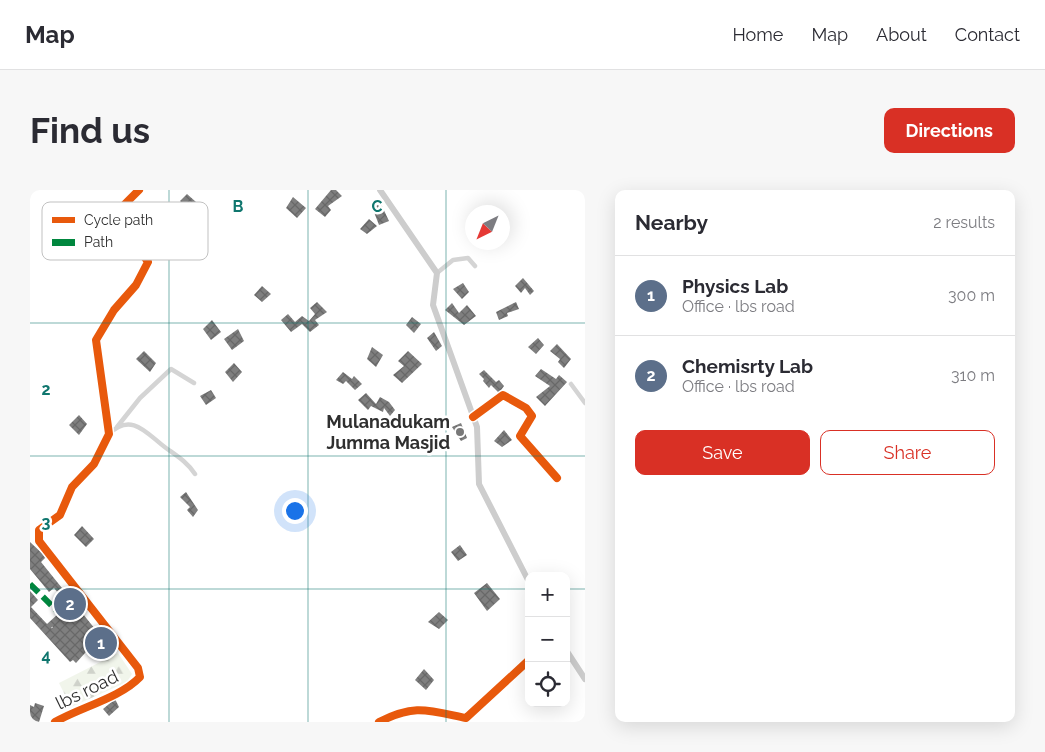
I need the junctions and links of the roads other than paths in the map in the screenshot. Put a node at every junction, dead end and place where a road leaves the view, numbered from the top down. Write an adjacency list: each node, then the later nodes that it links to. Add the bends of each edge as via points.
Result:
1 (139, 190): 3 (street)
2 (380, 190): 6 (main road)
3 (128, 202)
4 (147, 260): 12 (street, via 136,285 114,310 96,340)
5 (476, 266): 6 (street, via 468,258 453,260)
6 (437, 273): 10 (main road, via 433,305)
7 (194, 384): 11 (street, via 171,369 140,398)
8 (571, 384): 9 (street)
9 (585, 403)
10 (473, 417): 14 (street, via 503,395 526,408 532,416 520,436); 15 (main road, via 479,484)
11 (117, 427): 12 (street); 13 (street, via 141,427 182,458)
12 (109, 434): 19 (street, lbs road, via 94,464 72,486 60,515 40,530 39,542 138,668 140,677 130,688)
13 (195, 474)
14 (556, 478)
15 (525, 574)
16 (570, 656): 18 (main road)
17 (527, 662): 20 (street, via 466,718 426,710 401,711)
18 (585, 679)
19 (55, 722)
20 (379, 722)

